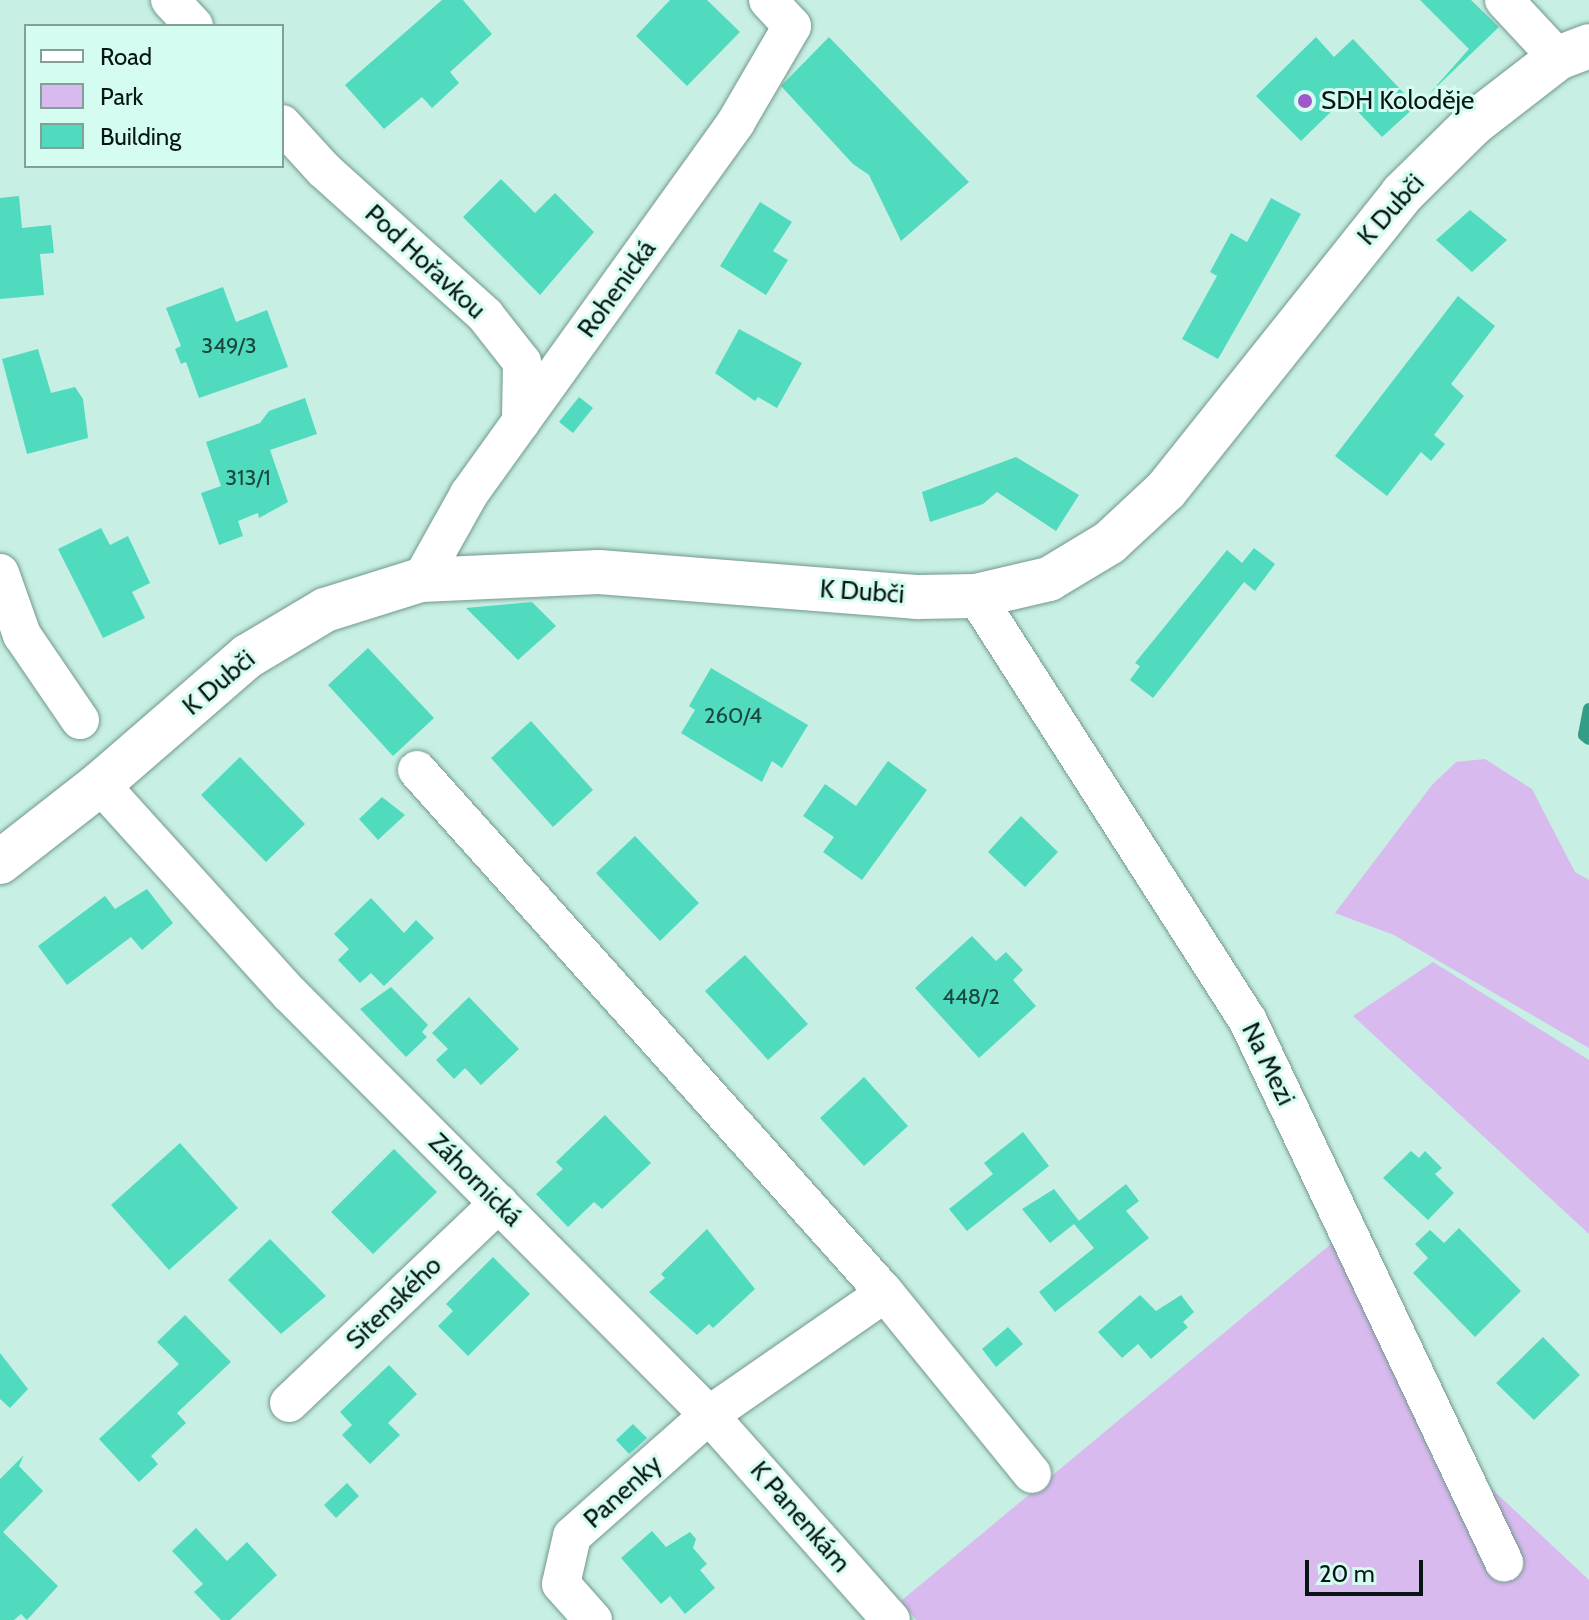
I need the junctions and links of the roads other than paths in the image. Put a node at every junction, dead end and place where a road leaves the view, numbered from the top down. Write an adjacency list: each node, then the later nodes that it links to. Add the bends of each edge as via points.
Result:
1 (170, 0): 4 (street)
2 (768, 0): 7 (street, Rohenická, via 792,26 736,122)
3 (1504, 0): 5 (street)
4 (192, 24)
5 (1574, 52): 10 (street, K Dubči, via 1474,123 1402,194 1166,490 1109,543 1049,579)
6 (284, 126): 7 (street, Pod Hořavkou, via 324,170 485,315 522,362)
7 (521, 422): 9 (street, Rohenická, via 469,494)
8 (0, 573): 11 (street, via 22,635)
9 (421, 580): 10 (street, K Dubči, via 599,572 919,597); 13 (street, K Dubči, via 325,610 248,656)
10 (976, 596): 20 (street, Na Mezi, via 1248,1021)
11 (80, 720)
12 (417, 770): 16 (street)
13 (100, 784): 14 (street, K Dubči); 15 (street, Záhornická, via 290,994)
14 (0, 862)
15 (499, 1203): 17 (street, Sitenského); 18 (street, Záhornická)
16 (885, 1293): 18 (street); 19 (street)
17 (289, 1403)
18 (709, 1415): 21 (street, Panenky, via 572,1536 561,1584); 22 (street, K Panenkám)
19 (1032, 1474)
20 (1504, 1562)
21 (593, 1620)
22 (891, 1620)

